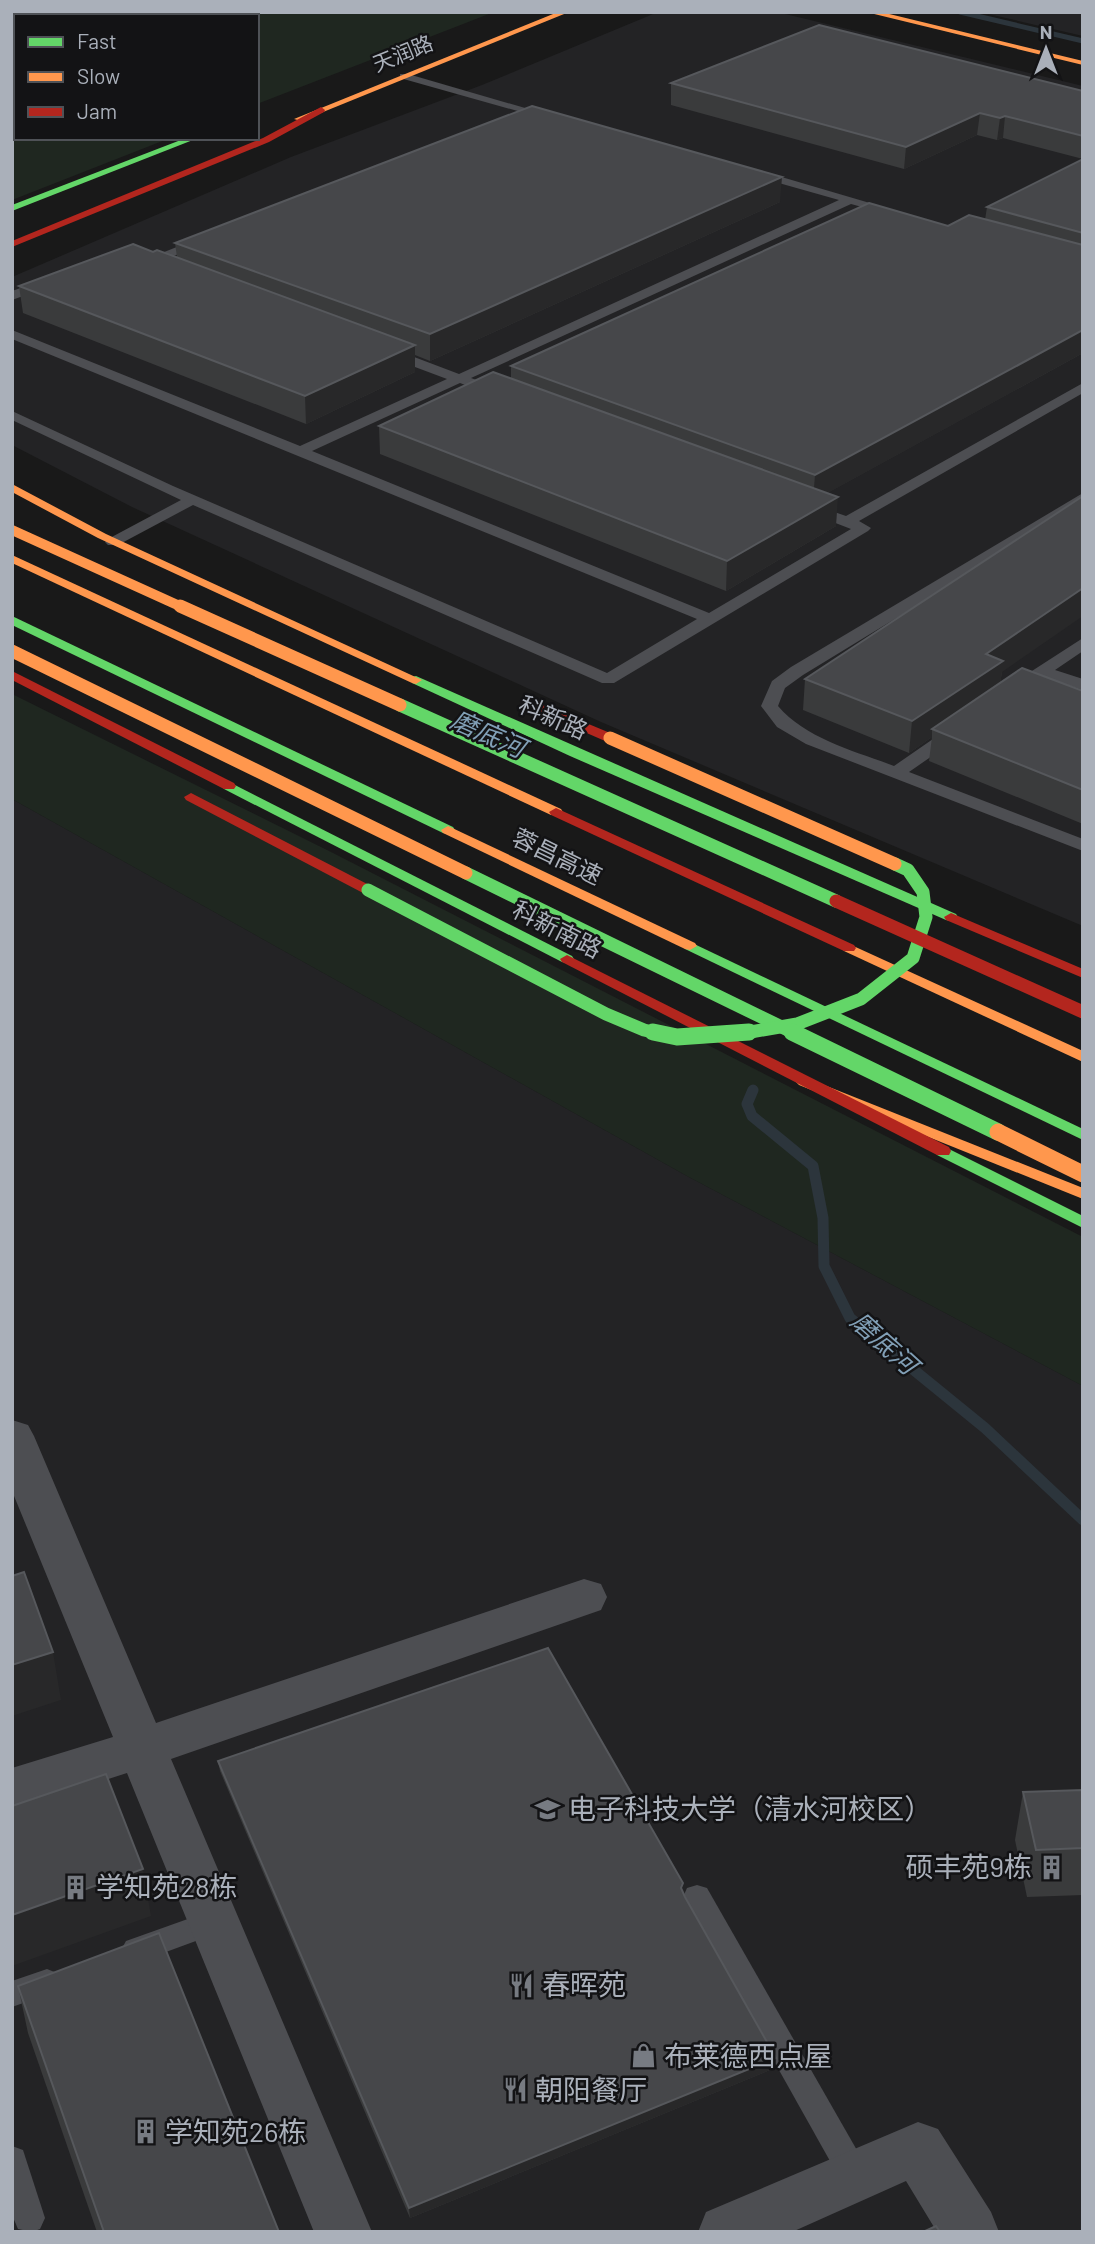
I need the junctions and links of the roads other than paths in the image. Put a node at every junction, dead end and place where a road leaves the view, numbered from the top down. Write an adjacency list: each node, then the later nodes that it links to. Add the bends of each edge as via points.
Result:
1 (534, 12): 8 (main road, 天润路)
2 (565, 12): 7 (main road, 天润路)
3 (870, 12): 6 (main road)
4 (913, 12): 5 (main road)
5 (1083, 52)
6 (1083, 63)
7 (404, 76): 8 (main road, 天润路); 10 (lane)
8 (317, 105): 9 (main road, 天润路); 13 (main road, 天润路); 23 (main road, via 266,140)
9 (285, 110)
10 (534, 112): 11 (lane); 12 (lane)
11 (560, 120)
12 (508, 122)
13 (259, 134)
14 (244, 140): 21 (main road)
15 (200, 141): 18 (main road); 20 (main road)
16 (744, 171): 17 (lane)
17 (849, 200): 19 (lane); 29 (lane)
18 (12, 208)
19 (901, 214)
20 (12, 220)
21 (12, 233)
22 (210, 237): 24 (lane, via 139,260)
23 (12, 244)
24 (171, 272)
25 (61, 278): 26 (lane)
26 (12, 296)
27 (12, 334): 33 (lane)
28 (368, 345): 29 (lane)
29 (459, 379): 31 (lane); 33 (lane)
30 (1083, 387): 38 (lane)
31 (511, 398)
32 (12, 415): 36 (lane)
33 (301, 451): 44 (lane)
34 (12, 487): 40 (main road, 科新路)
35 (1083, 498): 56 (lane, via 778,685 769,706 783,723 812,740)
36 (192, 500): 40 (lane); 44 (lane, via 608,679)
37 (795, 503): 38 (lane)
38 (847, 522): 44 (lane, via 863,528)
39 (12, 530): 60 (main road, bridge)
40 (113, 542): 42 (main road, 科新路)
41 (12, 558): 61 (main road, 蓉昌高速)
42 (173, 569): 43 (main road); 59 (main road, 科新路, via 575,753)
43 (261, 591)
44 (710, 618)
45 (12, 620): 63 (main road, 蓉昌高速)
46 (1083, 643): 48 (lane)
47 (12, 651): 64 (main road, bridge)
48 (1043, 671): 51 (lane); 53 (lane)
49 (12, 675): 62 (main road, 科新南路)
50 (12, 682): 55 (main road)
51 (1083, 685)
52 (523, 701): 57 (main road, bridge, via 908,870 923,892 926,917 912,958 861,999 797,1024 730,1035 677,1037 644,1030)
53 (998, 702)
54 (964, 726): 56 (lane)
55 (91, 734)
56 (896, 773): 58 (lane)
57 (181, 792)
58 (1083, 846)
59 (1083, 974)
60 (1083, 1012)
61 (1083, 1057)
62 (804, 1082): 65 (main road); 66 (main road, 科新南路)
63 (1083, 1135)
64 (1083, 1174)
65 (1083, 1194)
66 (1083, 1223)
67 (12, 1436): 69 (street)
68 (584, 1597): 69 (street)
69 (140, 1749): 70 (street); 72 (street)
70 (12, 1789)
71 (698, 1897): 77 (lane)
72 (213, 1922): 73 (lane); 79 (street)
73 (113, 1958)
74 (75, 1972): 75 (lane)
75 (12, 1994)
76 (12, 2161): 78 (lane)
77 (855, 2176): 80 (street); 81 (street, via 918,2148)
78 (25, 2225)
79 (343, 2232)
80 (727, 2232)
81 (970, 2232)

